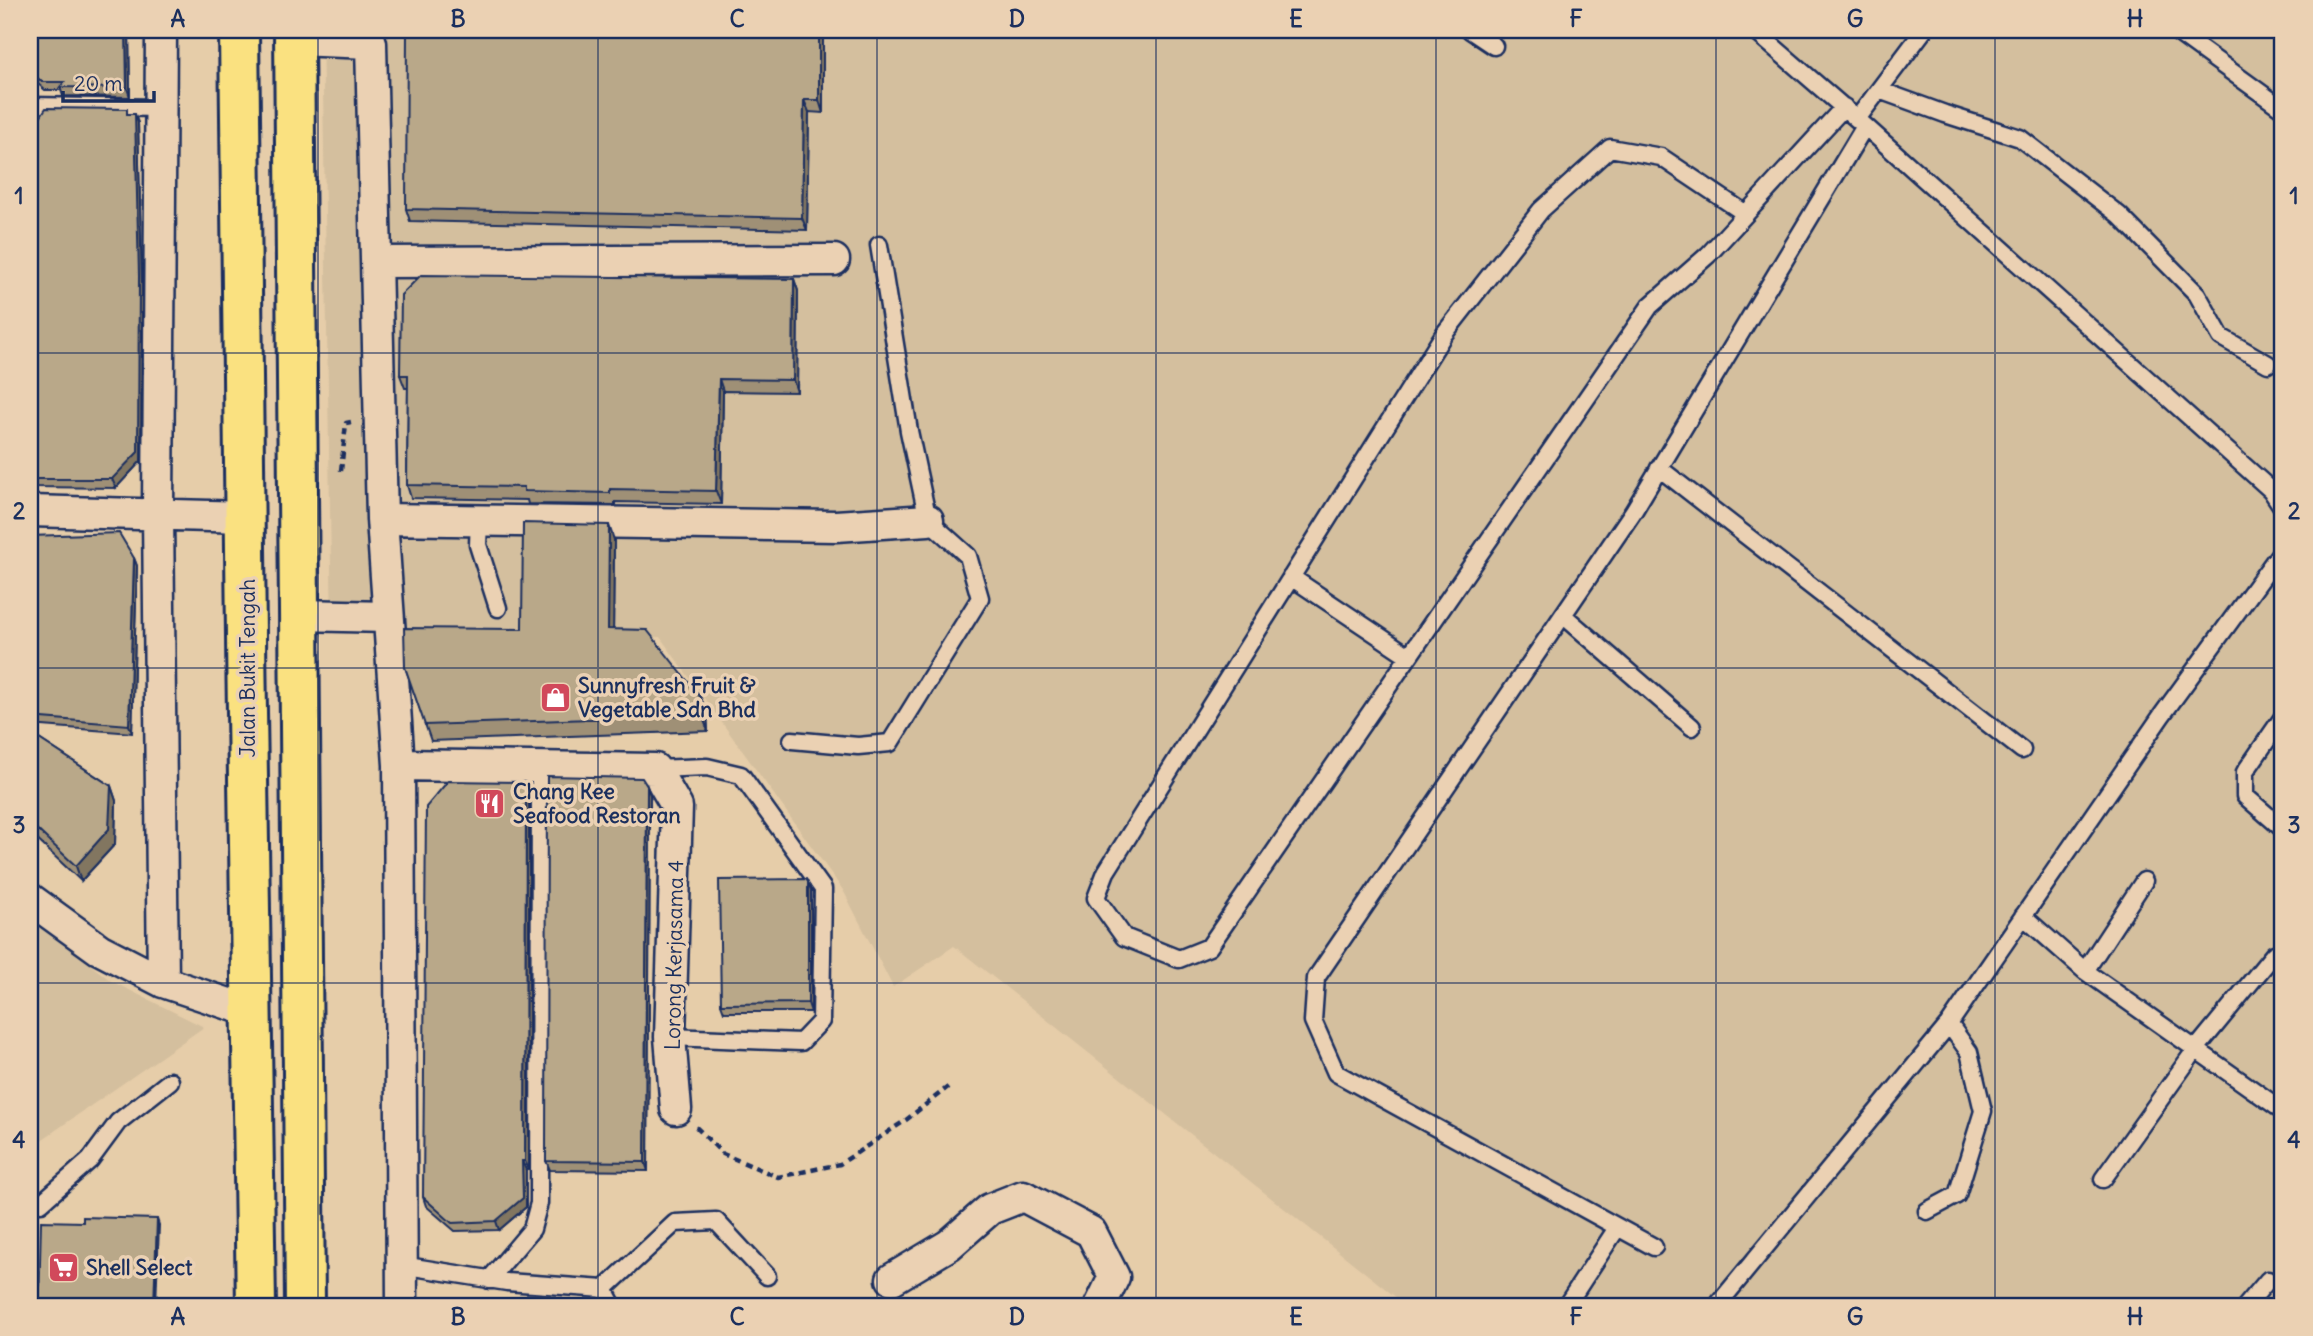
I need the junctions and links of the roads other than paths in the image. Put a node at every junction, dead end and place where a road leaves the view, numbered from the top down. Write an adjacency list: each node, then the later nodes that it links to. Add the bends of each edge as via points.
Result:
1 (161, 30): 13 (street)
2 (239, 30): 25 (highway, Jalan Bukit Tengah)
3 (1470, 30): 9 (lane)
4 (1754, 30): 12 (lane)
5 (1924, 30): 10 (lane)
6 (2174, 30): 14 (lane)
7 (294, 35): 8 (street); 32 (highway)
8 (371, 36): 19 (street)
9 (1494, 46)
10 (1879, 90): 15 (lane); 20 (lane, via 2020,138 2119,215 2197,294 2221,337)
11 (30, 106): 13 (lane)
12 (1844, 107): 15 (lane); 16 (lane)
13 (162, 108): 24 (street)
14 (2283, 108)
15 (1861, 122): 21 (lane); 22 (lane, via 2272,490)
16 (1746, 214): 30 (lane, via 1661,157 1610,148 1541,209 1444,334); 35 (lane, via 1650,306)
17 (879, 245): 28 (lane)
18 (834, 260): 19 (street)
19 (377, 262): 26 (street)
20 (2268, 364)
21 (1659, 468): 33 (lane); 39 (lane)
22 (2283, 508)
23 (30, 511): 24 (street)
24 (158, 513): 25 (street); 49 (street)
25 (246, 517): 50 (highway, Jalan Bukit Tengah)
26 (382, 519): 27 (street); 34 (street)
27 (480, 520): 28 (street, via 836,526); 31 (lane, via 478,545)
28 (928, 520): 38 (lane, via 968,556 980,598 890,743 858,746)
29 (2283, 549): 46 (lane)
30 (1291, 577): 35 (lane); 35 (lane, via 1106,872 1096,898 1124,937 1178,959 1209,947)
31 (498, 608)
32 (300, 615): 34 (street); 70 (highway)
33 (1563, 615): 37 (lane); 60 (lane, via 1316,978 1313,1021 1336,1073)
34 (387, 617): 40 (street)
35 (1409, 656)
36 (2283, 717): 43 (lane, via 2245,772 2245,796)
37 (1692, 727)
38 (792, 740)
39 (2022, 750)
40 (399, 765): 41 (street); 62 (street)
41 (540, 768): 42 (street); 65 (lane, via 539,1203 532,1229)
42 (655, 769): 52 (street, Lorong Kerjasama 4, via 677,807); 52 (lane, via 707,767 741,775 823,889 821,1021 801,1042)
43 (2283, 829)
44 (2144, 881): 48 (lane)
45 (30, 899): 49 (street, via 99,949)
46 (2023, 916): 48 (lane); 51 (lane)
47 (2274, 954): 53 (lane)
48 (2085, 971): 53 (lane)
49 (163, 982): 50 (street)
50 (250, 1011): 69 (highway, Jalan Bukit Tengah)
51 (1949, 1024): 59 (lane, via 1969,1052 1983,1111 1957,1195); 68 (lane)
52 (670, 1037): 55 (street, Lorong Kerjasama 4)
53 (2196, 1049): 56 (lane); 57 (lane)
54 (170, 1081): 58 (lane, via 118,1122 90,1160)
55 (676, 1109)
56 (2283, 1111)
57 (2103, 1179)
58 (41, 1203)
59 (1927, 1211)
60 (1618, 1228): 61 (lane); 74 (lane)
61 (1654, 1247)
62 (401, 1265): 65 (lane); 71 (street)
63 (767, 1276): 67 (lane, via 716,1221 675,1223)
64 (892, 1279): 73 (street, via 949,1245 990,1209 1023,1196 1091,1232 1114,1278)
65 (489, 1280): 67 (lane)
66 (2268, 1280): 75 (lane)
67 (604, 1289): 72 (lane)
68 (1724, 1305)
69 (256, 1306)
70 (305, 1306)
71 (402, 1306)
72 (613, 1306)
73 (1100, 1306)
74 (1566, 1306)
75 (2246, 1306)

